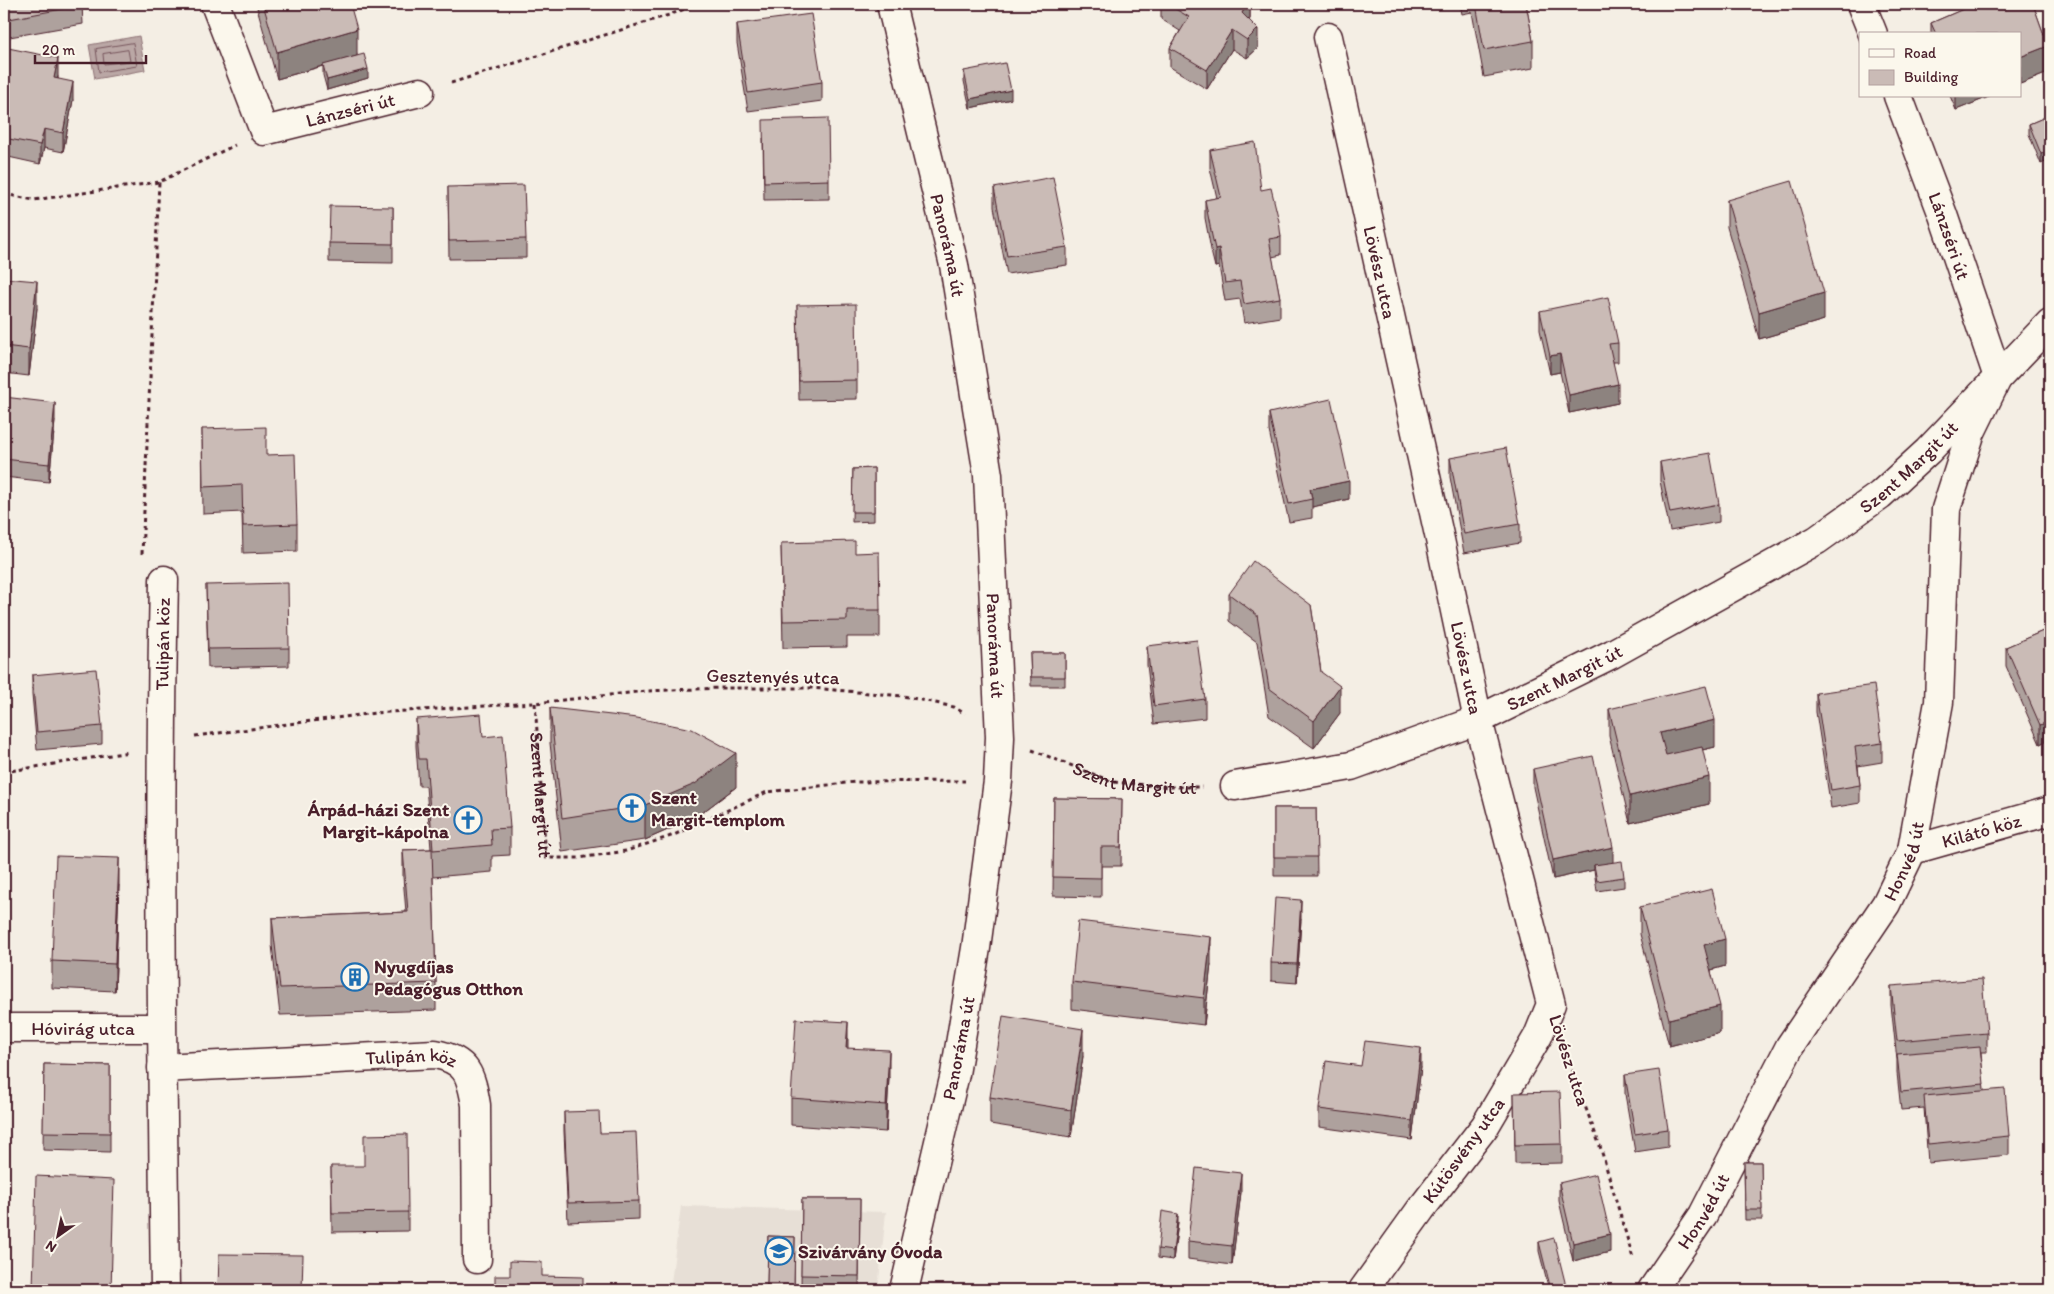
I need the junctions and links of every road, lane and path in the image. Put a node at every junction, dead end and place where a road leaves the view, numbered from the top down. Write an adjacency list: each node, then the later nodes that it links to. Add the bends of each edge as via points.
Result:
1 (215, 4): 9 (street)
2 (698, 4): 7 (path, Lánzséri út)
3 (891, 4): 17 (street, Panoráma út, via 954,265 988,475)
4 (1861, 4): 5 (street)
5 (1872, 32)
6 (1328, 37): 16 (street, Lövész utca, via 1440,535)
7 (420, 92): 9 (street, Lánzséri út)
8 (1899, 98): 13 (street, Lánzséri út)
9 (264, 131): 10 (path)
10 (159, 182): 11 (path, via 34,200); 14 (path, Tulipán köz, via 141,578)
11 (4, 194)
12 (2050, 323): 13 (street, Szent Margit út)
13 (1998, 377): 16 (street, Szent Margit út, via 1904,474 1817,540 1612,654); 24 (street, Honvéd út, via 1971,432 1946,509 1939,702)
14 (164, 580): 18 (street, Tulipán köz)
15 (535, 704): 17 (path, Gesztenyés utca, via 646,691 812,688 903,696 954,707); 18 (path, Szent Margit út, via 375,713); 21 (path, Szent Margit út, via 546,858 579,858 626,851 674,835 767,792 855,782)
16 (1478, 720): 22 (street, Szent Margit út, via 1351,766); 25 (street, Lövész utca)
17 (1000, 737): 21 (street, Panoráma út); 22 (path, Szent Margit út, via 1113,782 1169,787)
18 (160, 741): 27 (street, Tulipán köz)
19 (130, 751): 20 (path)
20 (4, 772)
21 (998, 781): 32 (street, Panoráma út, via 955,1074)
22 (1235, 786)
23 (2050, 811): 24 (street, Kilátó köz)
24 (1912, 850): 34 (street, Honvéd út, via 1886,904 1790,1046 1703,1215)
25 (1551, 1004): 30 (path, Lövész utca, via 1571,1072 1600,1146); 33 (street, Kútösvény utca, via 1538,1036 1485,1126)
26 (4, 1028): 27 (street, Hóvirág utca)
27 (160, 1028): 28 (street, Tulipán köz)
28 (162, 1068): 29 (street, Tulipán köz, via 435,1054 451,1057 464,1067 472,1082 476,1105); 31 (street, Tulipán köz)
29 (477, 1258)
30 (1635, 1263)
31 (165, 1290)
32 (904, 1290)
33 (1363, 1290)
34 (1652, 1290)

